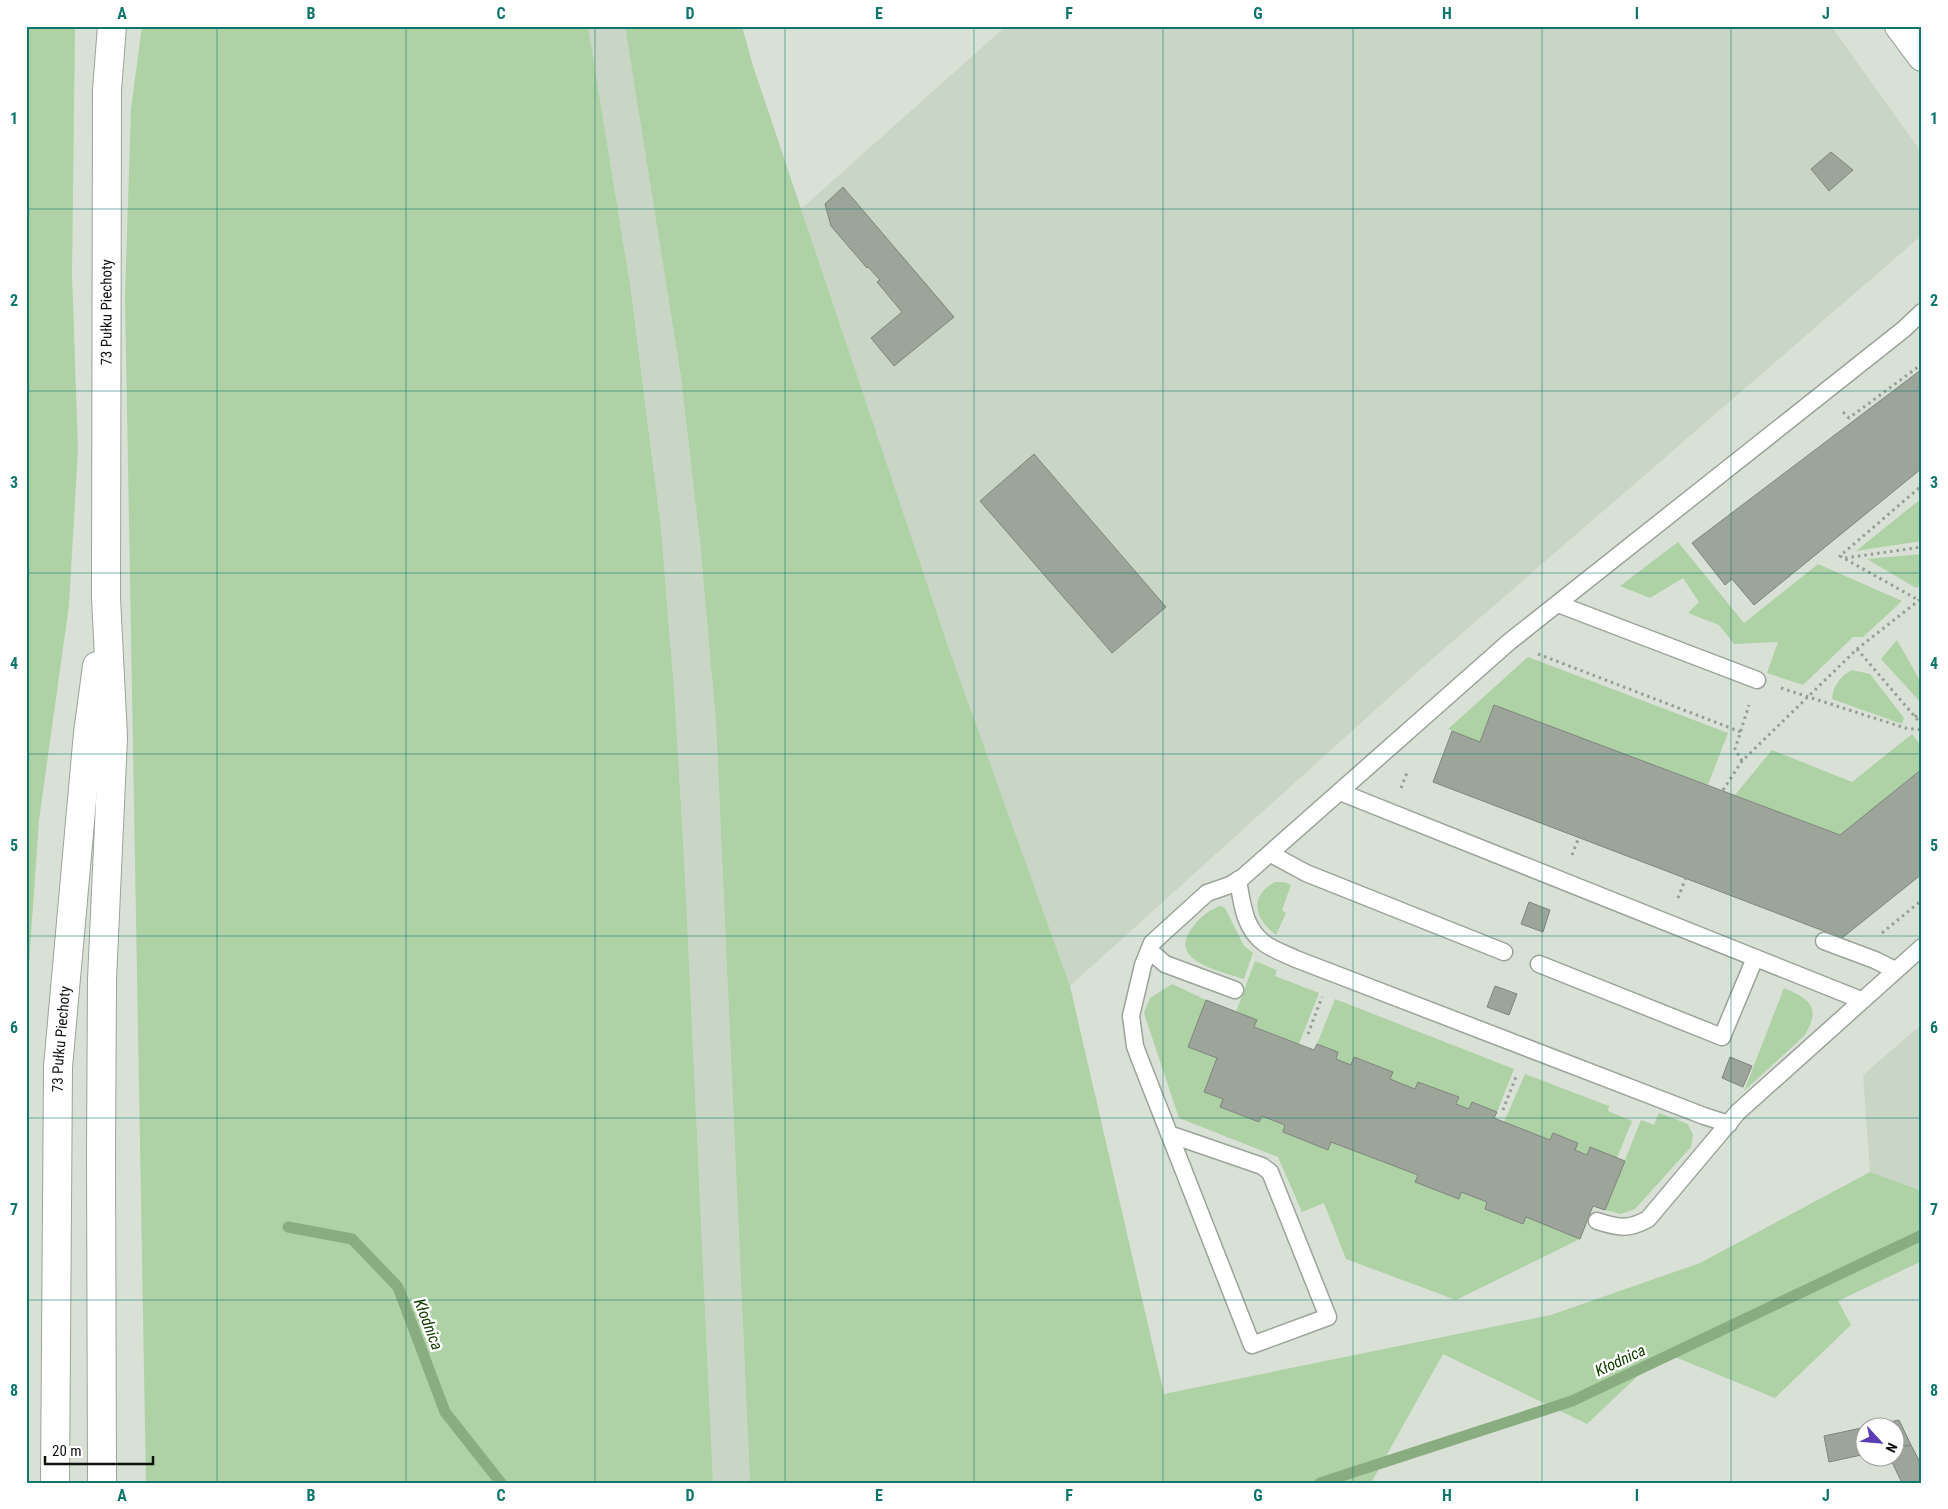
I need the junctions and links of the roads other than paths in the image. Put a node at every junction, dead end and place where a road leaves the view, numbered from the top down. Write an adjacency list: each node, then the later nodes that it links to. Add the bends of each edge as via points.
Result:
1 (112, 26): 5 (main road, 73 Pułku Piechoty, via 107,90)
2 (1899, 26): 3 (main road)
3 (1922, 58)
4 (1922, 312): 6 (lane, via 1897,336)
5 (106, 598): 23 (main road, 73 Pułku Piechoty, via 88,733 58,1068); 24 (main road, 73 Pułku Piechoty, via 113,737 102,980)
6 (1558, 604): 7 (lane); 8 (lane, via 1509,642)
7 (1757, 680)
8 (1340, 792): 9 (lane); 15 (lane)
9 (1270, 854): 10 (lane); 14 (lane, via 1306,873)
10 (1238, 880): 13 (lane, via 1207,893 1152,943); 20 (lane, via 1244,913 1264,944)
11 (1824, 941): 17 (lane)
12 (1922, 947): 17 (lane)
13 (1149, 950): 18 (lane, via 1165,964); 21 (lane, via 1130,1016 1135,1046)
14 (1504, 952)
15 (1755, 958): 16 (lane, via 1722,1037); 19 (lane)
16 (1539, 964)
17 (1895, 970): 19 (lane)
18 (1235, 990)
19 (1861, 1000): 20 (lane, via 1738,1112)
20 (1729, 1124): 22 (lane, via 1648,1219 1627,1227)
21 (1170, 1134): 21 (lane, via 1252,1345 1328,1317 1270,1172 1262,1166)
22 (1598, 1221)
23 (55, 1483)
24 (102, 1483)

